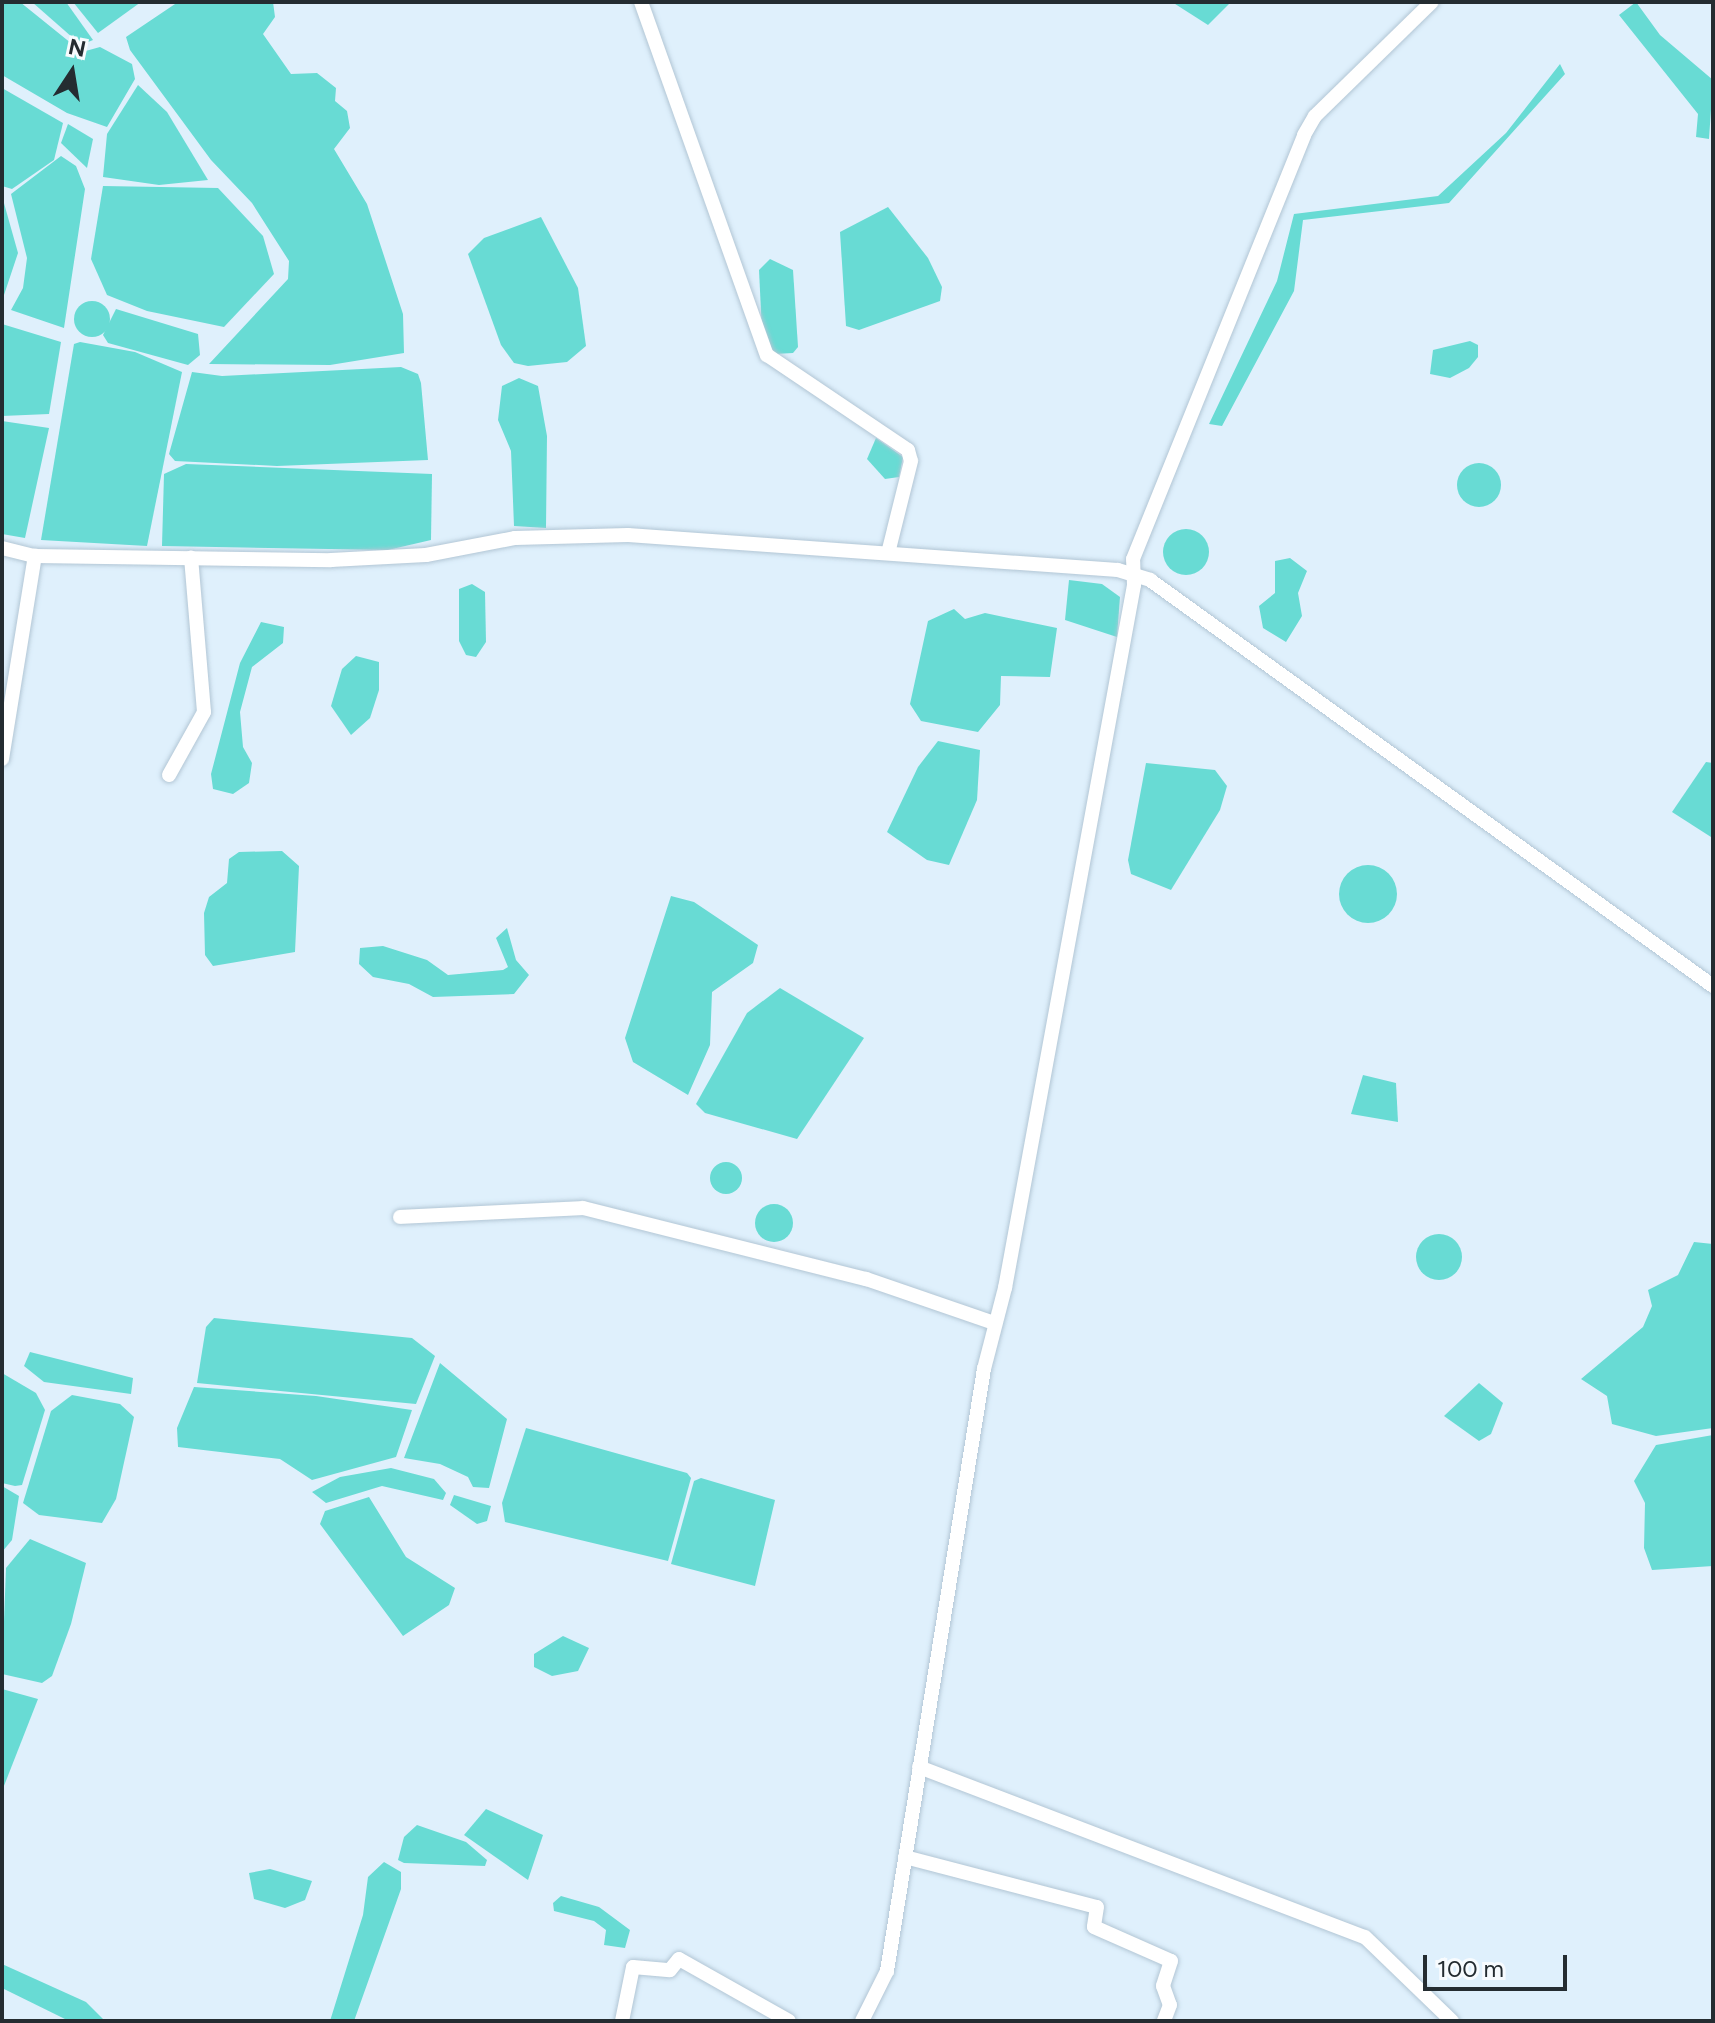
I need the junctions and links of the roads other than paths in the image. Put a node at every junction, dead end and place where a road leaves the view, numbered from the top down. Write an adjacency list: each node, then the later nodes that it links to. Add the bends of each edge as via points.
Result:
1 (641, 2): 4 (street, via 767,355 908,450 911,461)
2 (1432, 2): 7 (street, via 1315,116 1304,135 1133,559)
3 (2, 548): 5 (street)
4 (889, 549): 6 (street, via 628,535 515,538 364,559); 7 (street)
5 (35, 556): 6 (street); 8 (street)
6 (191, 558): 10 (street, via 204,712)
7 (1134, 575): 11 (street, via 1150,580); 13 (street)
8 (4, 734): 9 (street)
9 (2, 759)
10 (169, 775)
11 (1713, 986)
12 (400, 1217): 13 (street, via 583,1208 866,1279)
13 (994, 1323): 14 (street)
14 (919, 1767): 15 (street); 20 (street, via 1365,1937)
15 (905, 1857): 18 (street, via 887,1971); 19 (street, via 1097,1907 1094,1927 1171,1961 1163,1986 1170,2005)
16 (622, 2021): 17 (street, via 633,1967 670,1970 679,1959)
17 (789, 2021)
18 (862, 2021)
19 (1164, 2021)
20 (1452, 2021)

